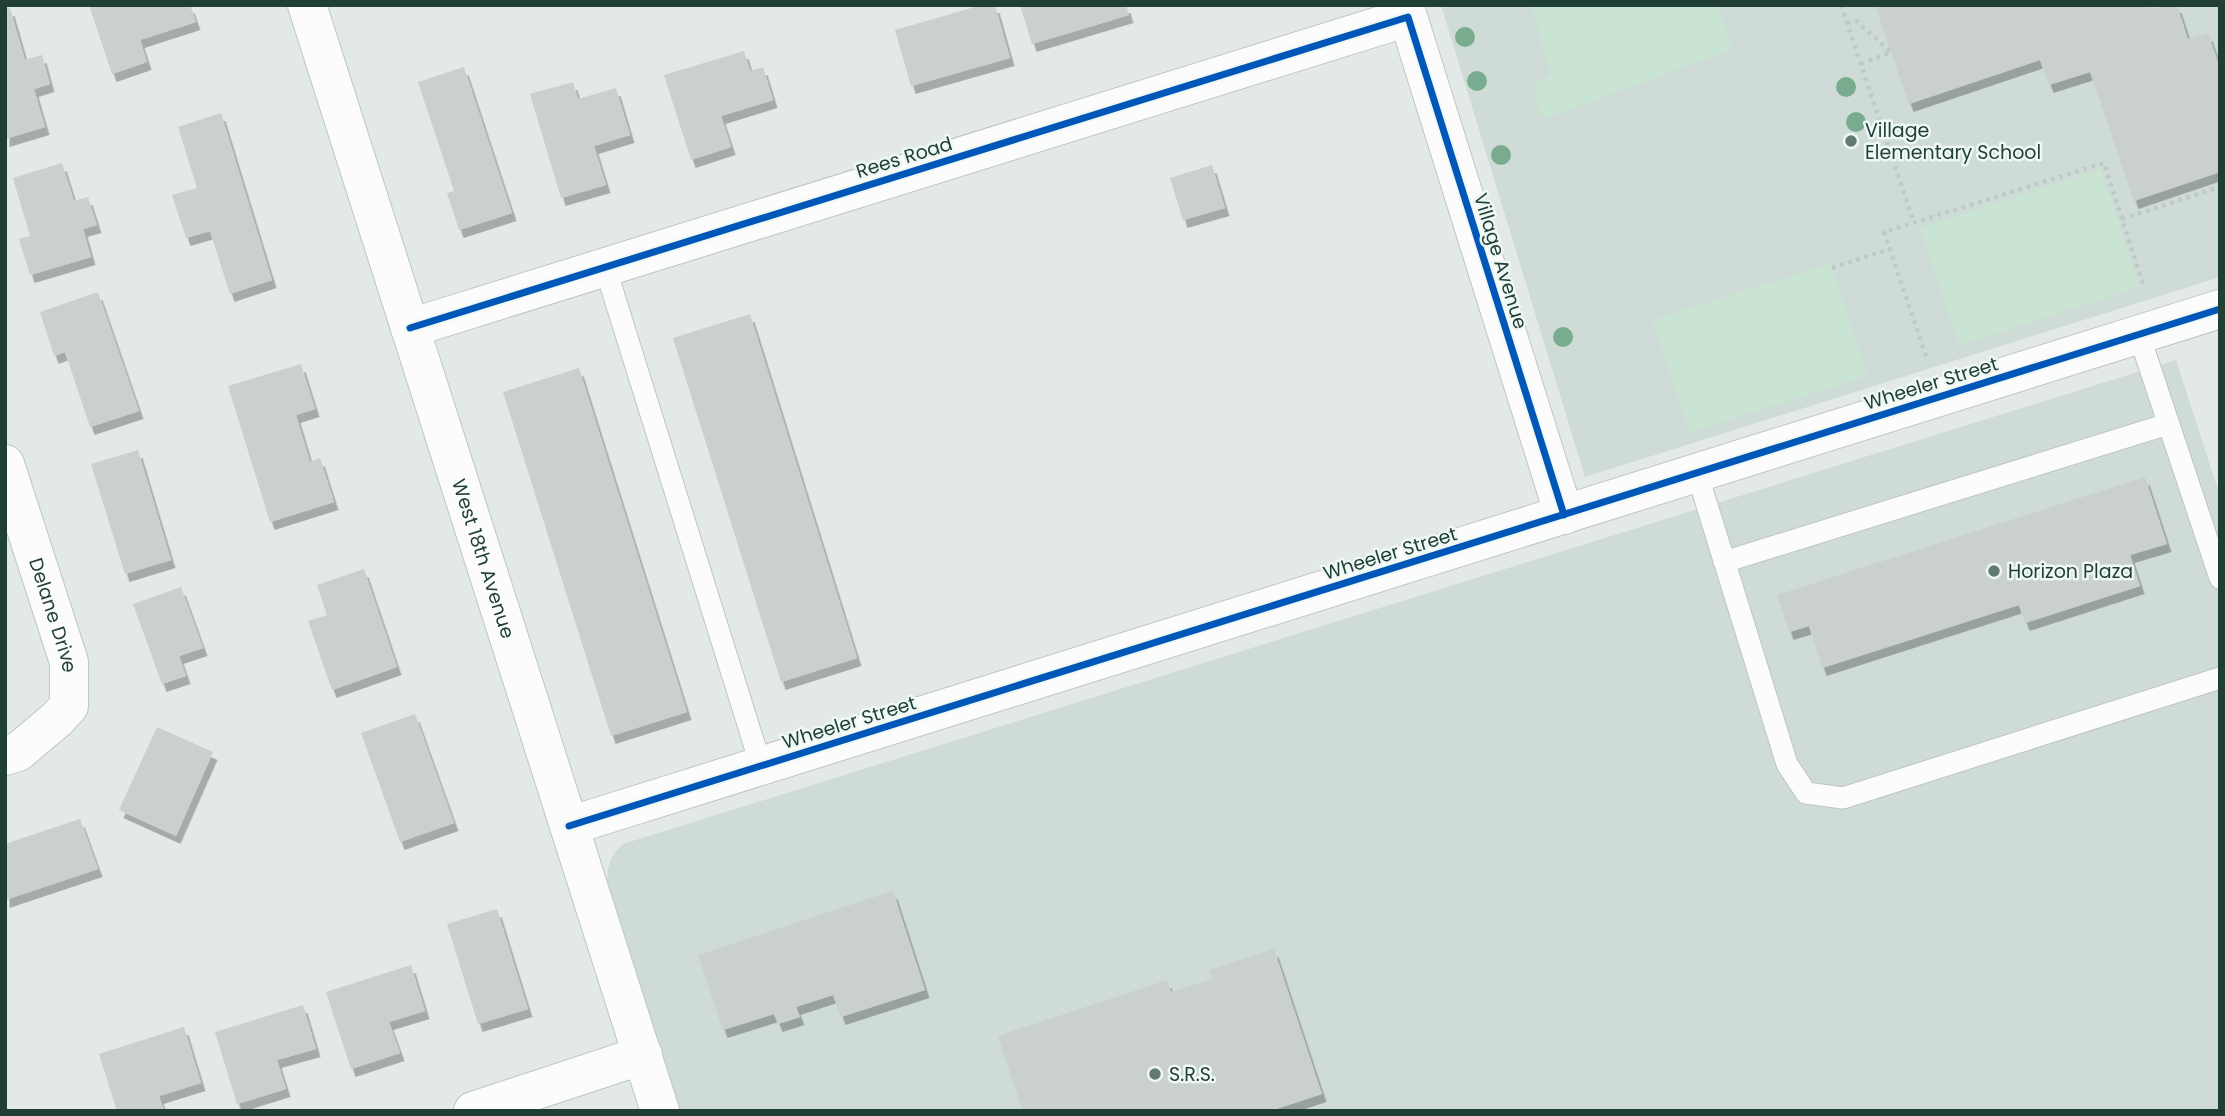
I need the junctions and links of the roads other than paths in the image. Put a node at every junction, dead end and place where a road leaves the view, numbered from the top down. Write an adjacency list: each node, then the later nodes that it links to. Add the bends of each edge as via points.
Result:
1 (307, 5): 5 (street, West 18th Avenue)
2 (1408, 17): 3 (street, Rees Road); 10 (street, Village Avenue)
3 (605, 267): 5 (street, Rees Road); 15 (lane)
4 (2220, 309): 6 (street, Wheeler Street)
5 (410, 328): 16 (street, West 18th Avenue)
6 (2139, 335): 7 (lane); 9 (street, Wheeler Street)
7 (2168, 424): 11 (lane); 12 (lane)
8 (5, 464): 14 (street, Delane Drive, via 69,662 69,706)
9 (1697, 473): 10 (street, Wheeler Street); 11 (lane)
10 (1563, 515): 15 (street, Wheeler Street)
11 (1724, 562): 13 (lane, via 1787,764 1807,793 1843,798)
12 (2220, 578)
13 (2220, 678)
14 (12, 754)
15 (761, 766): 16 (street, Wheeler Street)
16 (569, 825): 17 (street, West 18th Avenue)
17 (643, 1055): 18 (street); 19 (street, West 18th Avenue)
18 (473, 1111)
19 (660, 1111)

